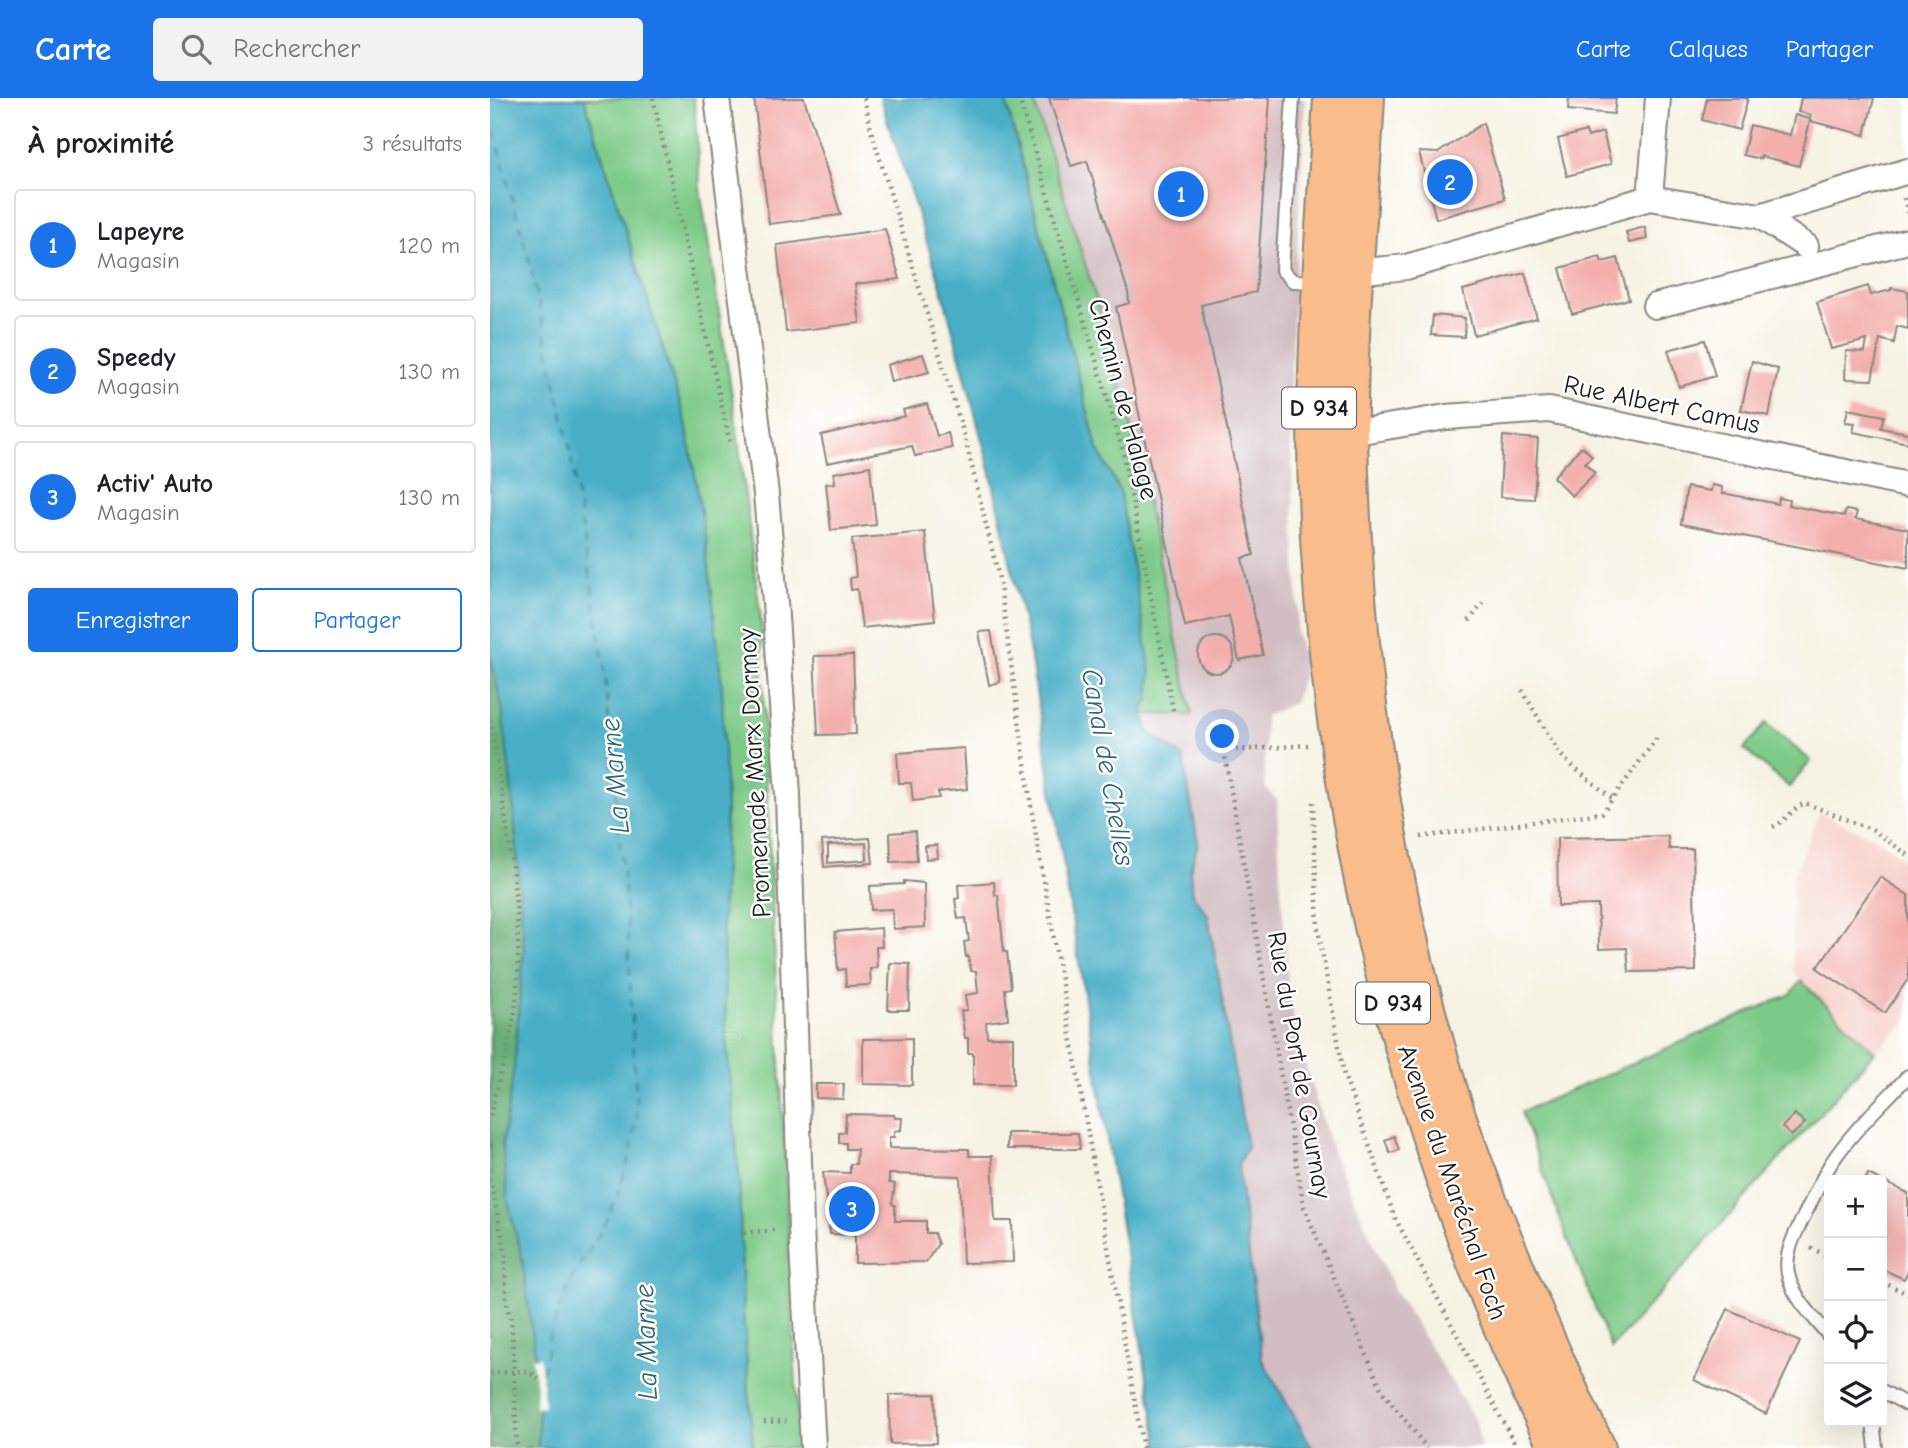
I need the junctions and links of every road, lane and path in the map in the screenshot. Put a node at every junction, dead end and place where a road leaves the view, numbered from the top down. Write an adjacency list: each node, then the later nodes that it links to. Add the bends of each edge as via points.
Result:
1 (653, 98): 20 (path)
2 (717, 98): 49 (street, Promenade Marx Dormoy, via 775,602 788,794 801,1228)
3 (864, 98): 50 (path, via 965,438 999,578 1032,813)
4 (1020, 98): 25 (path, Chemin de Halage, via 1122,448)
5 (1293, 98): 17 (lane, via 1282,270 1293,281)
6 (1333, 98): 17 (main road, D 934)
7 (1365, 98): 17 (main road, D 934)
8 (1658, 98): 10 (street)
9 (1908, 171): 11 (street)
10 (1650, 198): 12 (street); 17 (street, via 1406,267)
11 (1814, 200): 12 (street); 14 (street, via 1805,226)
12 (1760, 216): 14 (street)
13 (1908, 241): 15 (street)
14 (1806, 246): 16 (street)
15 (1896, 250): 16 (street)
16 (1828, 260): 18 (street)
17 (1338, 277): 19 (main road, D 934)
18 (1655, 306)
19 (1333, 431): 21 (street, Rue Albert Camus, via 1368,430 1446,416 1549,410); 53 (main road, Avenue du Maréchal Foch / D 934, via 1320,534 1337,722 1375,931 1413,1080 1481,1273); 54 (main road, Avenue du Maréchal Foch / D 934, via 1353,558 1382,813 1428,1017 1485,1194 1554,1362)
20 (733, 456)
21 (1908, 485)
22 (1486, 599): 23 (path)
23 (1469, 621)
24 (1522, 690): 29 (path, via 1559,754)
25 (1174, 715)
26 (490, 720): 36 (path, via 518,938 517,994)
27 (1659, 735): 29 (path)
28 (1315, 745): 51 (path, Rue du Port de Gournay, via 1224,751 1304,1207 1382,1391)
29 (1612, 798): 32 (path, via 1602,813)
30 (1313, 804): 52 (path, via 1318,929 1344,1075 1395,1218)
31 (1773, 827): 33 (path, via 1805,803)
32 (1415, 838)
33 (1908, 855)
34 (1908, 1076): 41 (lane, via 1829,1166 1792,1239 1787,1272 1799,1299)
35 (490, 1090): 36 (path)
36 (495, 1097): 37 (path)
37 (490, 1119)
38 (490, 1179): 42 (path, via 505,1251)
39 (1887, 1284): 40 (path)
40 (1908, 1294)
41 (1824, 1330)
42 (514, 1372): 43 (path); 44 (path, via 527,1371); 48 (path)
43 (490, 1373)
44 (542, 1381)
45 (1887, 1394): 46 (lane)
46 (1908, 1405)
47 (1874, 1427): 55 (lane)
48 (517, 1448)
49 (813, 1448)
50 (1143, 1448)
51 (1427, 1448)
52 (1517, 1448)
53 (1559, 1448)
54 (1597, 1448)
55 (1876, 1448)

